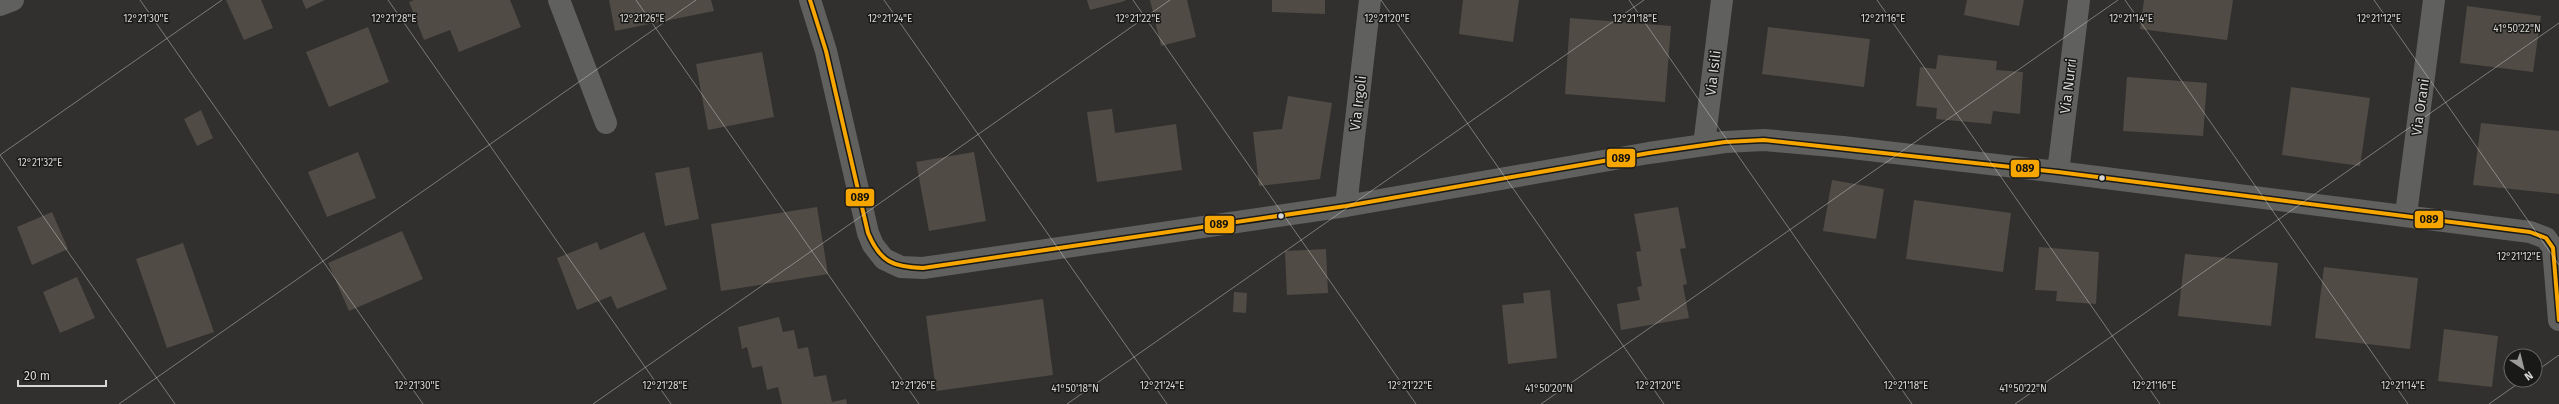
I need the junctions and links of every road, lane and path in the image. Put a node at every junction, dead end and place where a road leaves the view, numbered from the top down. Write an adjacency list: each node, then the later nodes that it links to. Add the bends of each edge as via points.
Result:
1 (13, 0): 8 (street)
2 (559, 0): 9 (street)
3 (810, 0): 12 (street, via 826,51 868,232 879,254 895,266 915,269 940,266)
4 (1370, 0): 12 (street, Via Irgoli)
5 (1722, 0): 10 (street, Via Isili)
6 (2079, 0): 11 (street, Via Nurri)
7 (2434, 0): 13 (street, Via Orani)
8 (0, 5)
9 (606, 123)
10 (1704, 145): 11 (street, via 1752,140 1783,141); 12 (street)
11 (2058, 172): 13 (street)
12 (1346, 206)
13 (2406, 214): 14 (street, via 2530,232 2546,238 2551,243 2555,255)
14 (2559, 320)

